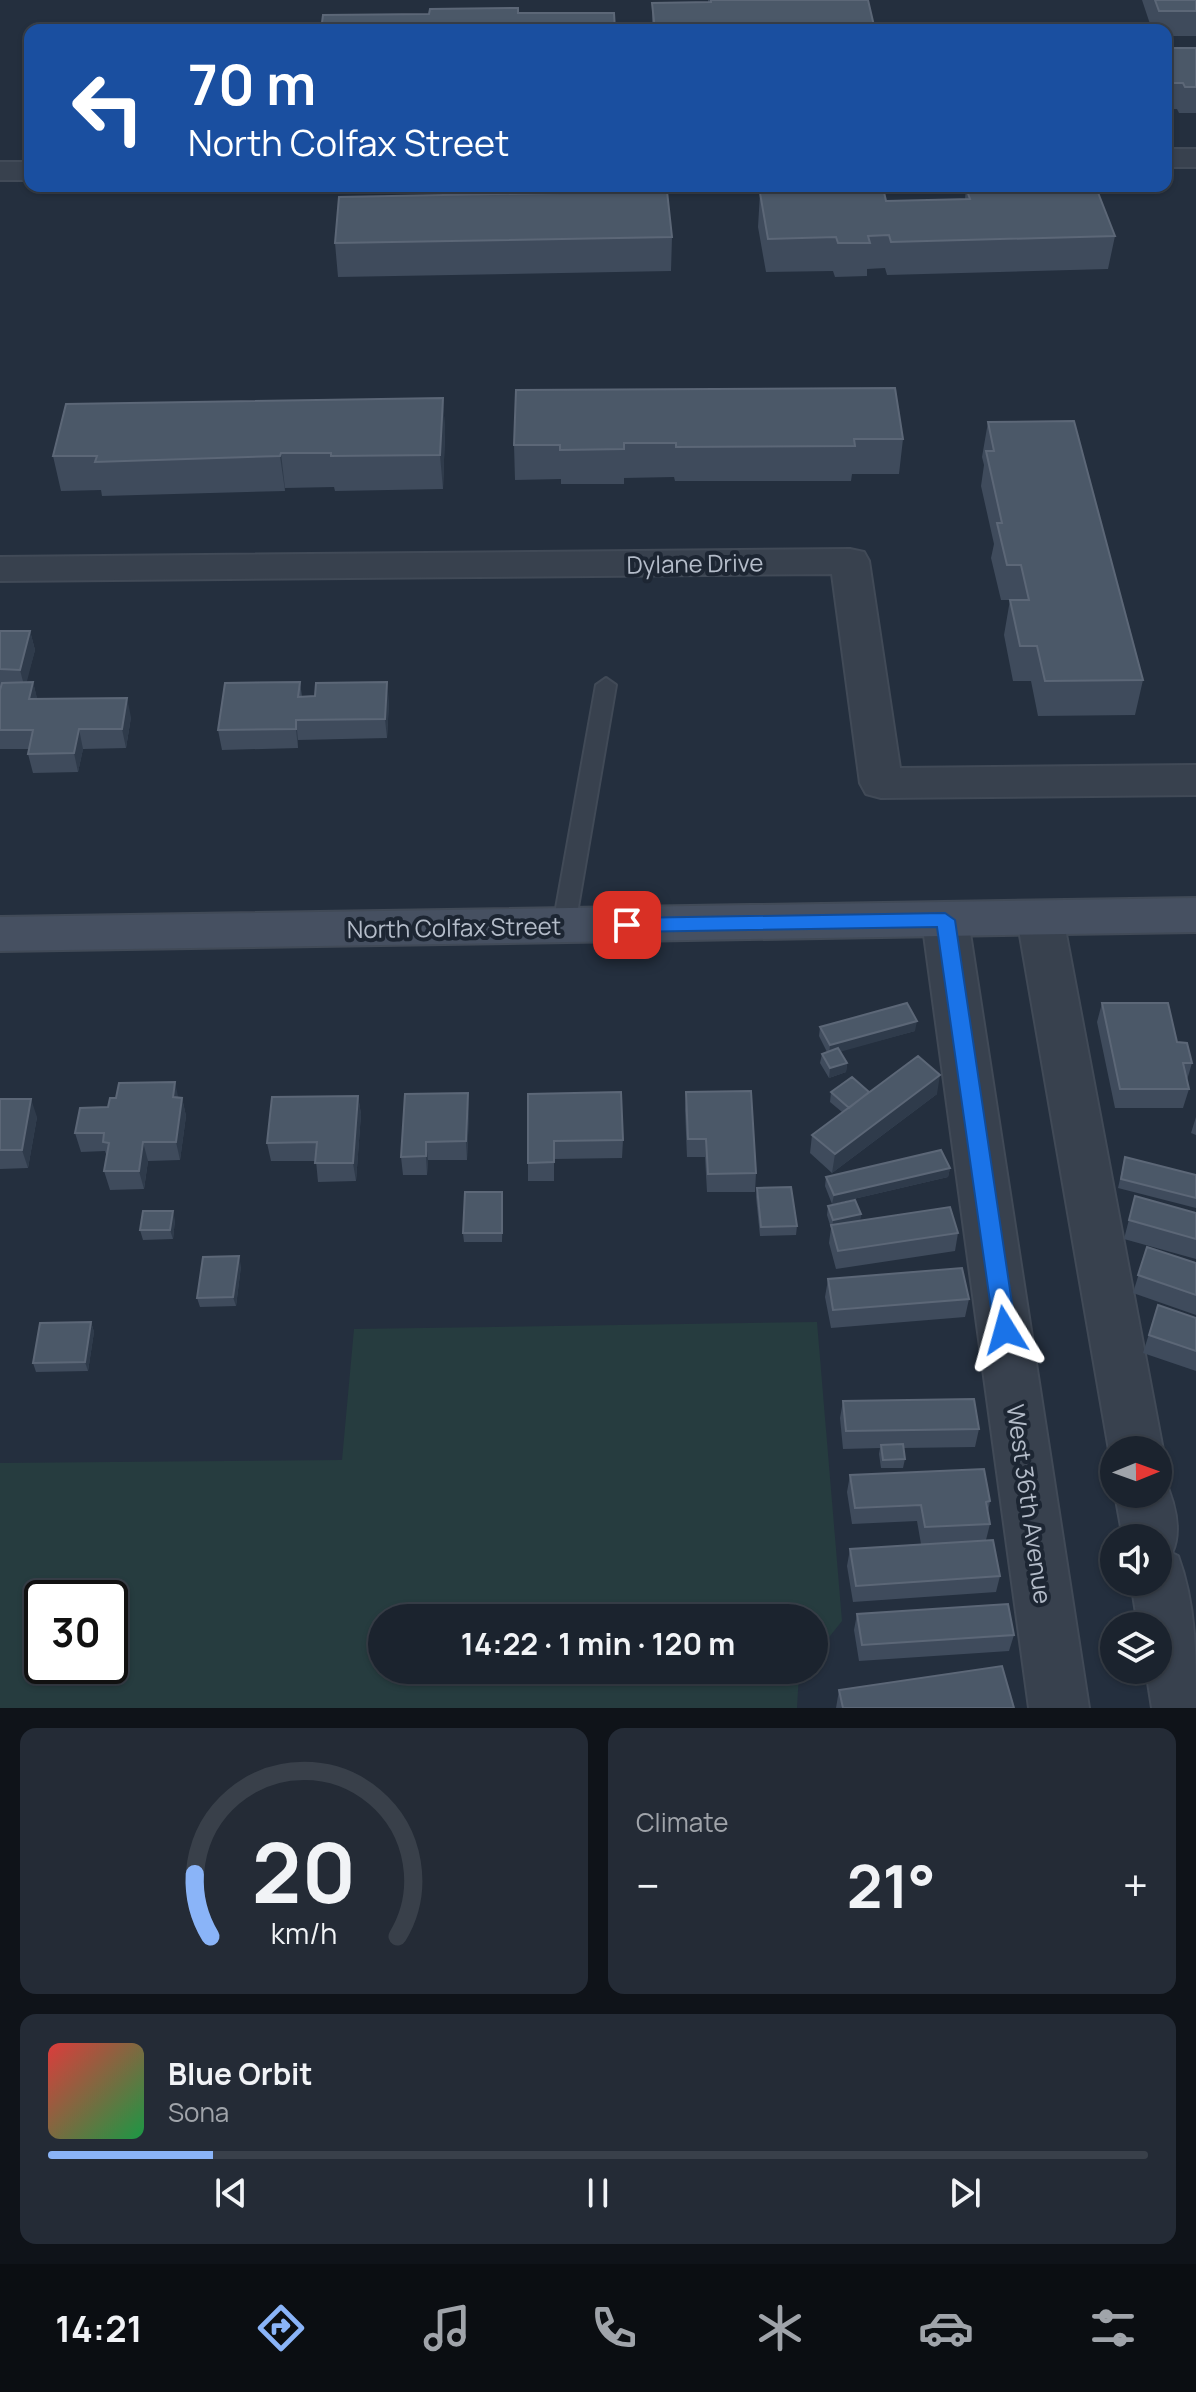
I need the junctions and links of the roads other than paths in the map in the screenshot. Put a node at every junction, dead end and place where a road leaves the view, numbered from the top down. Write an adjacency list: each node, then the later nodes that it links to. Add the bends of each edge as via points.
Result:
1 (1172, 158): 2 (street)
2 (1196, 158)
3 (0, 171): 4 (street)
4 (24, 171)
5 (0, 569): 7 (street, Dylane Drive, via 850,561 881,783)
6 (606, 685): 11 (lane)
7 (1196, 780)
8 (1196, 915): 9 (street, North Colfax Street)
9 (1040, 918): 10 (street, North Colfax Street); 13 (street)
10 (945, 920): 11 (street, North Colfax Street); 15 (street, West 36th Avenue)
11 (564, 925): 12 (street, North Colfax Street)
12 (0, 934)
13 (1133, 1436)
14 (1162, 1596): 16 (street)
15 (1059, 1708)
16 (1182, 1708)

